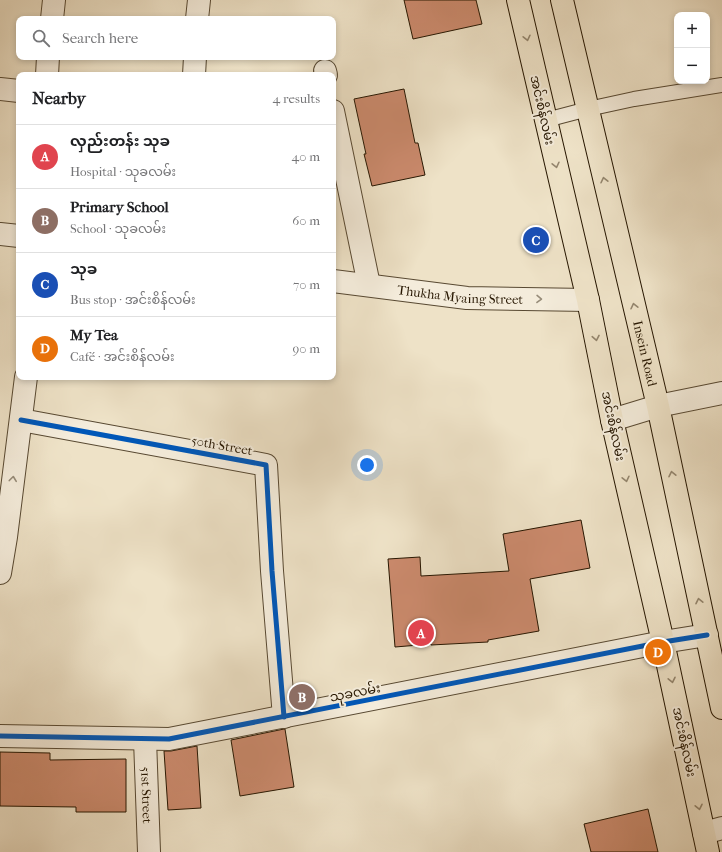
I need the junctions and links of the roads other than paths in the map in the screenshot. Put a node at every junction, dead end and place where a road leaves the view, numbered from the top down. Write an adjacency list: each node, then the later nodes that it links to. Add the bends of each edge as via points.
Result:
1 (54, 0): 5 (street)
2 (198, 0): 6 (street)
3 (518, 0): 15 (main road, အင်းစိန်လမ်း, one-way to 15)
4 (562, 0): 14 (main road, Insein Road)
5 (52, 16)
6 (197, 16)
7 (48, 60): 9 (street)
8 (195, 60): 10 (street)
9 (47, 72)
10 (194, 72)
11 (722, 85): 14 (lane)
12 (0, 89): 13 (street)
13 (16, 91)
14 (588, 109): 15 (lane); 24 (main road, Insein Road, one-way to 14)
15 (546, 120): 21 (main road, အင်းစိန်လမ်း, one-way to 21)
16 (336, 126): 20 (street)
17 (0, 234): 18 (street)
18 (16, 236)
19 (336, 281): 20 (street, Thukha Myaing Street)
20 (369, 285): 21 (street, Thukha Myaing Street, one-way to 21, via 467,298)
21 (588, 300): 26 (main road, အင်းစိန်လမ်း, one-way to 26)
22 (26, 380): 25 (street)
23 (722, 393): 24 (street)
24 (658, 406): 26 (street); 28 (main road, Insein Road, one-way to 24)
25 (20, 420): 27 (street, one-way to 25); 31 (street, 50th Street, via 266,464)
26 (612, 420): 29 (main road, အင်းစိန်လမ်း, one-way to 29)
27 (0, 573)
28 (707, 635): 29 (street, သုခလမ်း); 30 (main road, Insein Road)
29 (664, 642): 31 (street, သုခလမ်း); 34 (main road, အင်းစိန်လမ်း, one-way to 34)
30 (722, 708)
31 (284, 717): 33 (street, သုခလမ်း, via 169,739)
32 (0, 736): 33 (street, သုခလမ်း)
33 (145, 738): 35 (street, 51st Street)
34 (711, 837)
35 (149, 852)

